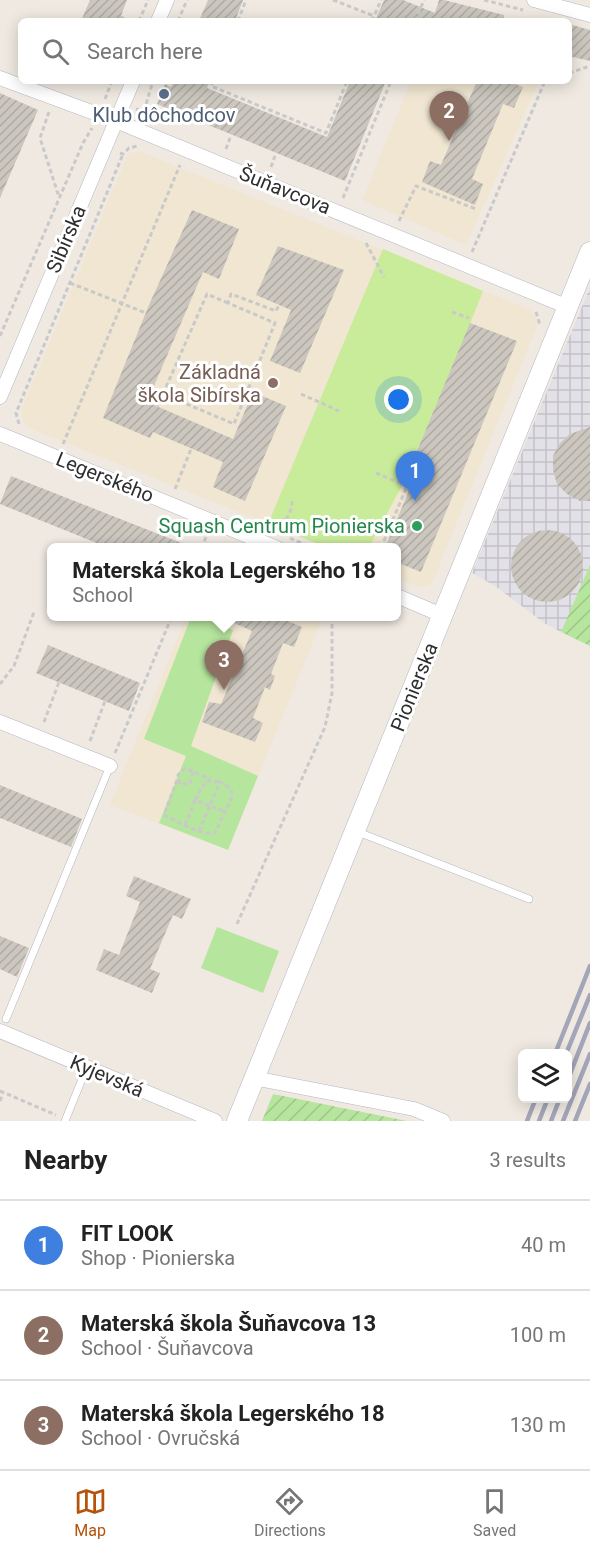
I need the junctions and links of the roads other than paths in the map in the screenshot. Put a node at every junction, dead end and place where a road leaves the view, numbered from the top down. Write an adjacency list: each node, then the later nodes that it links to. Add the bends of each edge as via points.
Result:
1 (167, 0): 4 (street)
2 (534, 0): 3 (street)
3 (590, 15)
4 (159, 18)
5 (0, 78): 7 (street, Šuňavcova)
6 (132, 84): 7 (street, Sibírska)
7 (117, 121): 9 (street, Šuňavcova); 10 (street, Sibírska)
8 (590, 252): 9 (street, Pionierska)
9 (568, 307): 14 (street, Pionierska)
10 (0, 397)
11 (0, 434): 12 (street, Legerského)
12 (265, 543)
13 (401, 598): 14 (street)
14 (444, 616): 17 (street, Pionierska)
15 (0, 722): 16 (street)
16 (110, 766): 19 (lane)
17 (355, 831): 18 (lane); 21 (street, Pionierska)
18 (530, 899)
19 (3, 1025): 20 (street, Kyjevská)
20 (87, 1067): 22 (lane); 23 (street, Kyjevská)
21 (254, 1078): 24 (street, Pionierska); 25 (street, via 414,1108)
22 (64, 1121)
23 (215, 1121)
24 (237, 1121)
25 (443, 1121)

